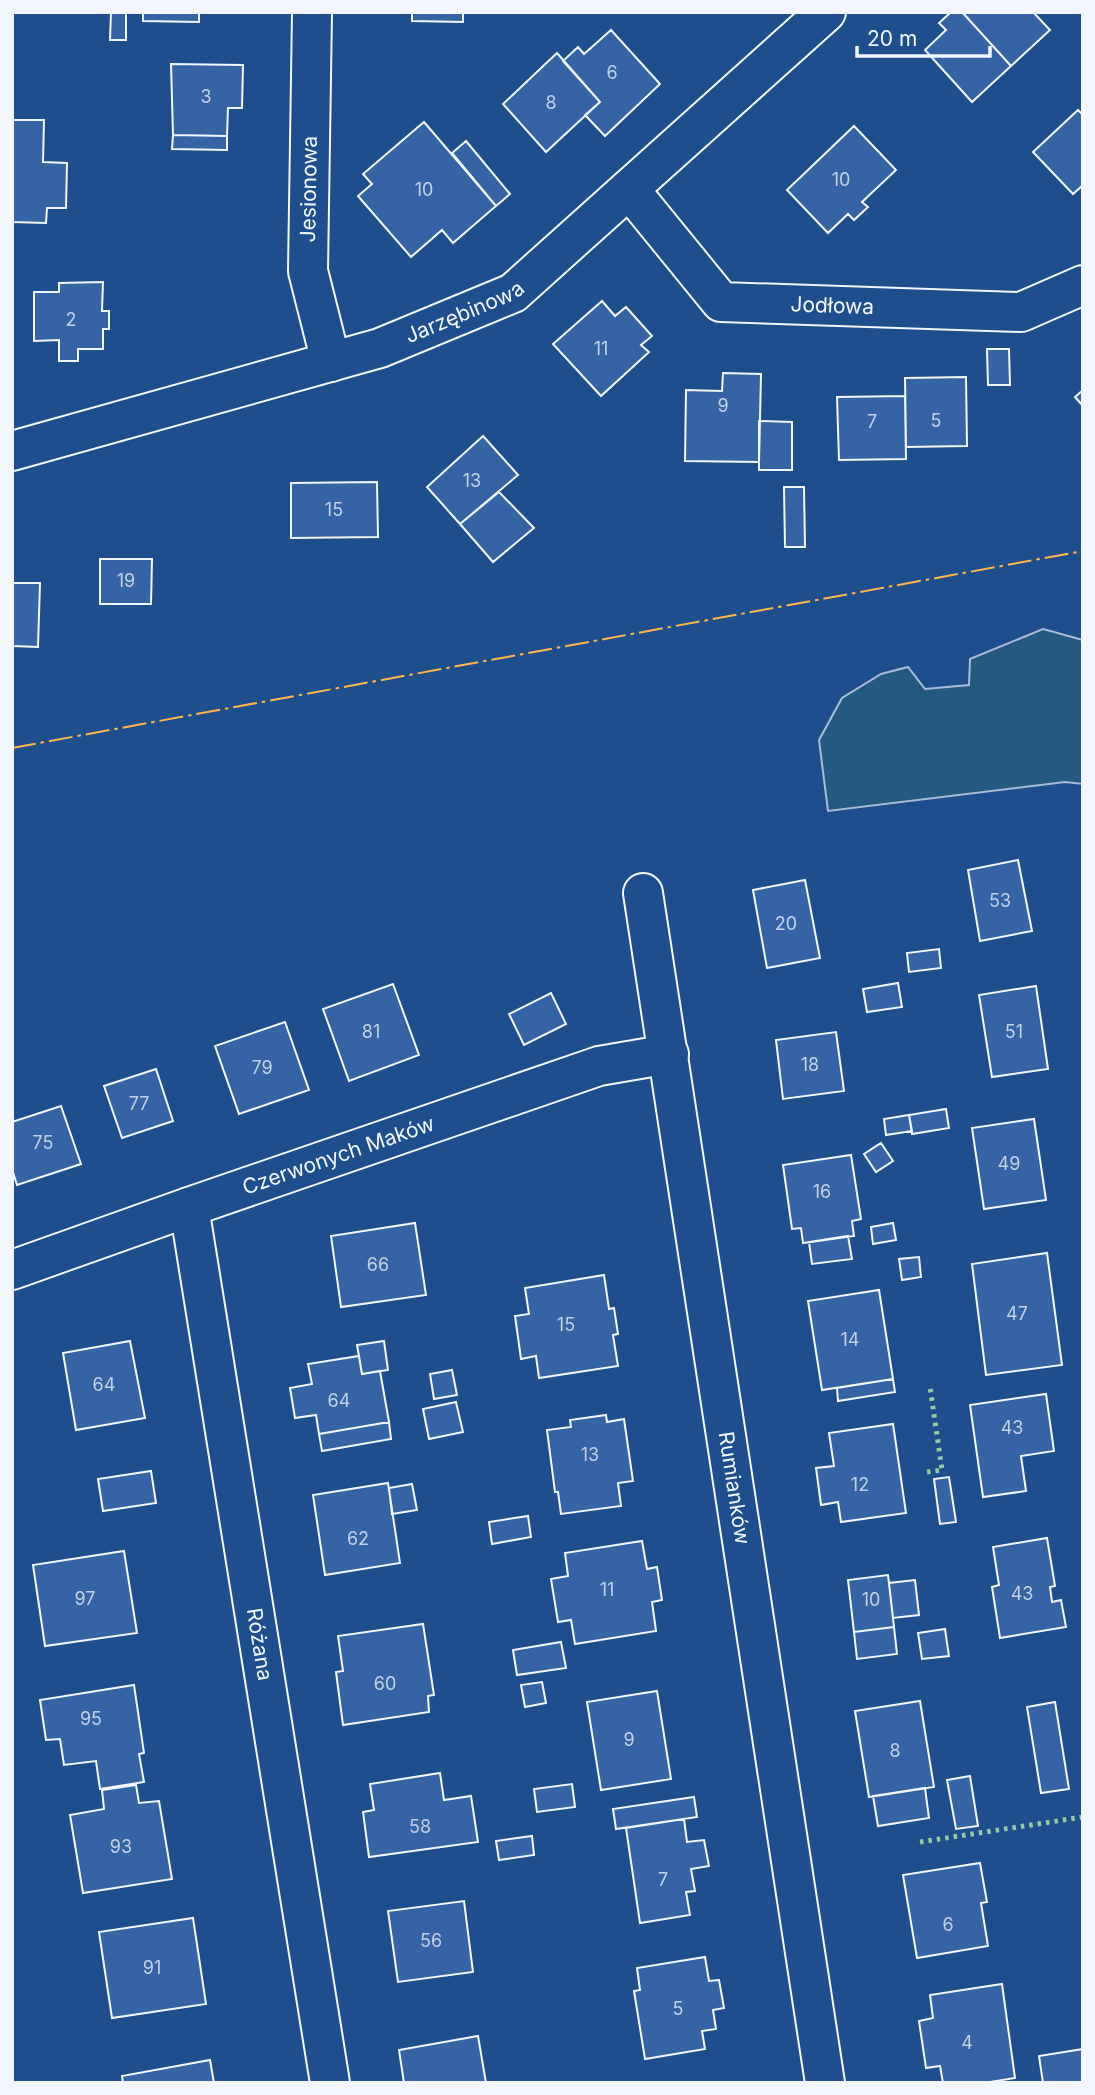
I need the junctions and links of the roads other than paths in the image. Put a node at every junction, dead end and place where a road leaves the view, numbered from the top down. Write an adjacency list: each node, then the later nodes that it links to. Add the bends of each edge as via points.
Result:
1 (312, 12): 5 (street, Jesionowa, via 308,271)
2 (826, 12): 3 (street, Jarzębinowa)
3 (629, 189): 4 (street, Jodłowa, via 721,302 1021,312); 5 (street, Jarzębinowa, via 513,293 380,348)
4 (1083, 285)
5 (331, 362): 6 (street, Jarzębinowa)
6 (12, 451)
7 (643, 893): 8 (street, Rumianków)
8 (669, 1054): 9 (street, Czerwonych Maków, via 599,1066); 12 (street, Rumianków)
9 (189, 1207): 10 (street, Czerwonych Maków); 11 (street, Różana)
10 (12, 1270)
11 (330, 2083)
12 (825, 2083)

